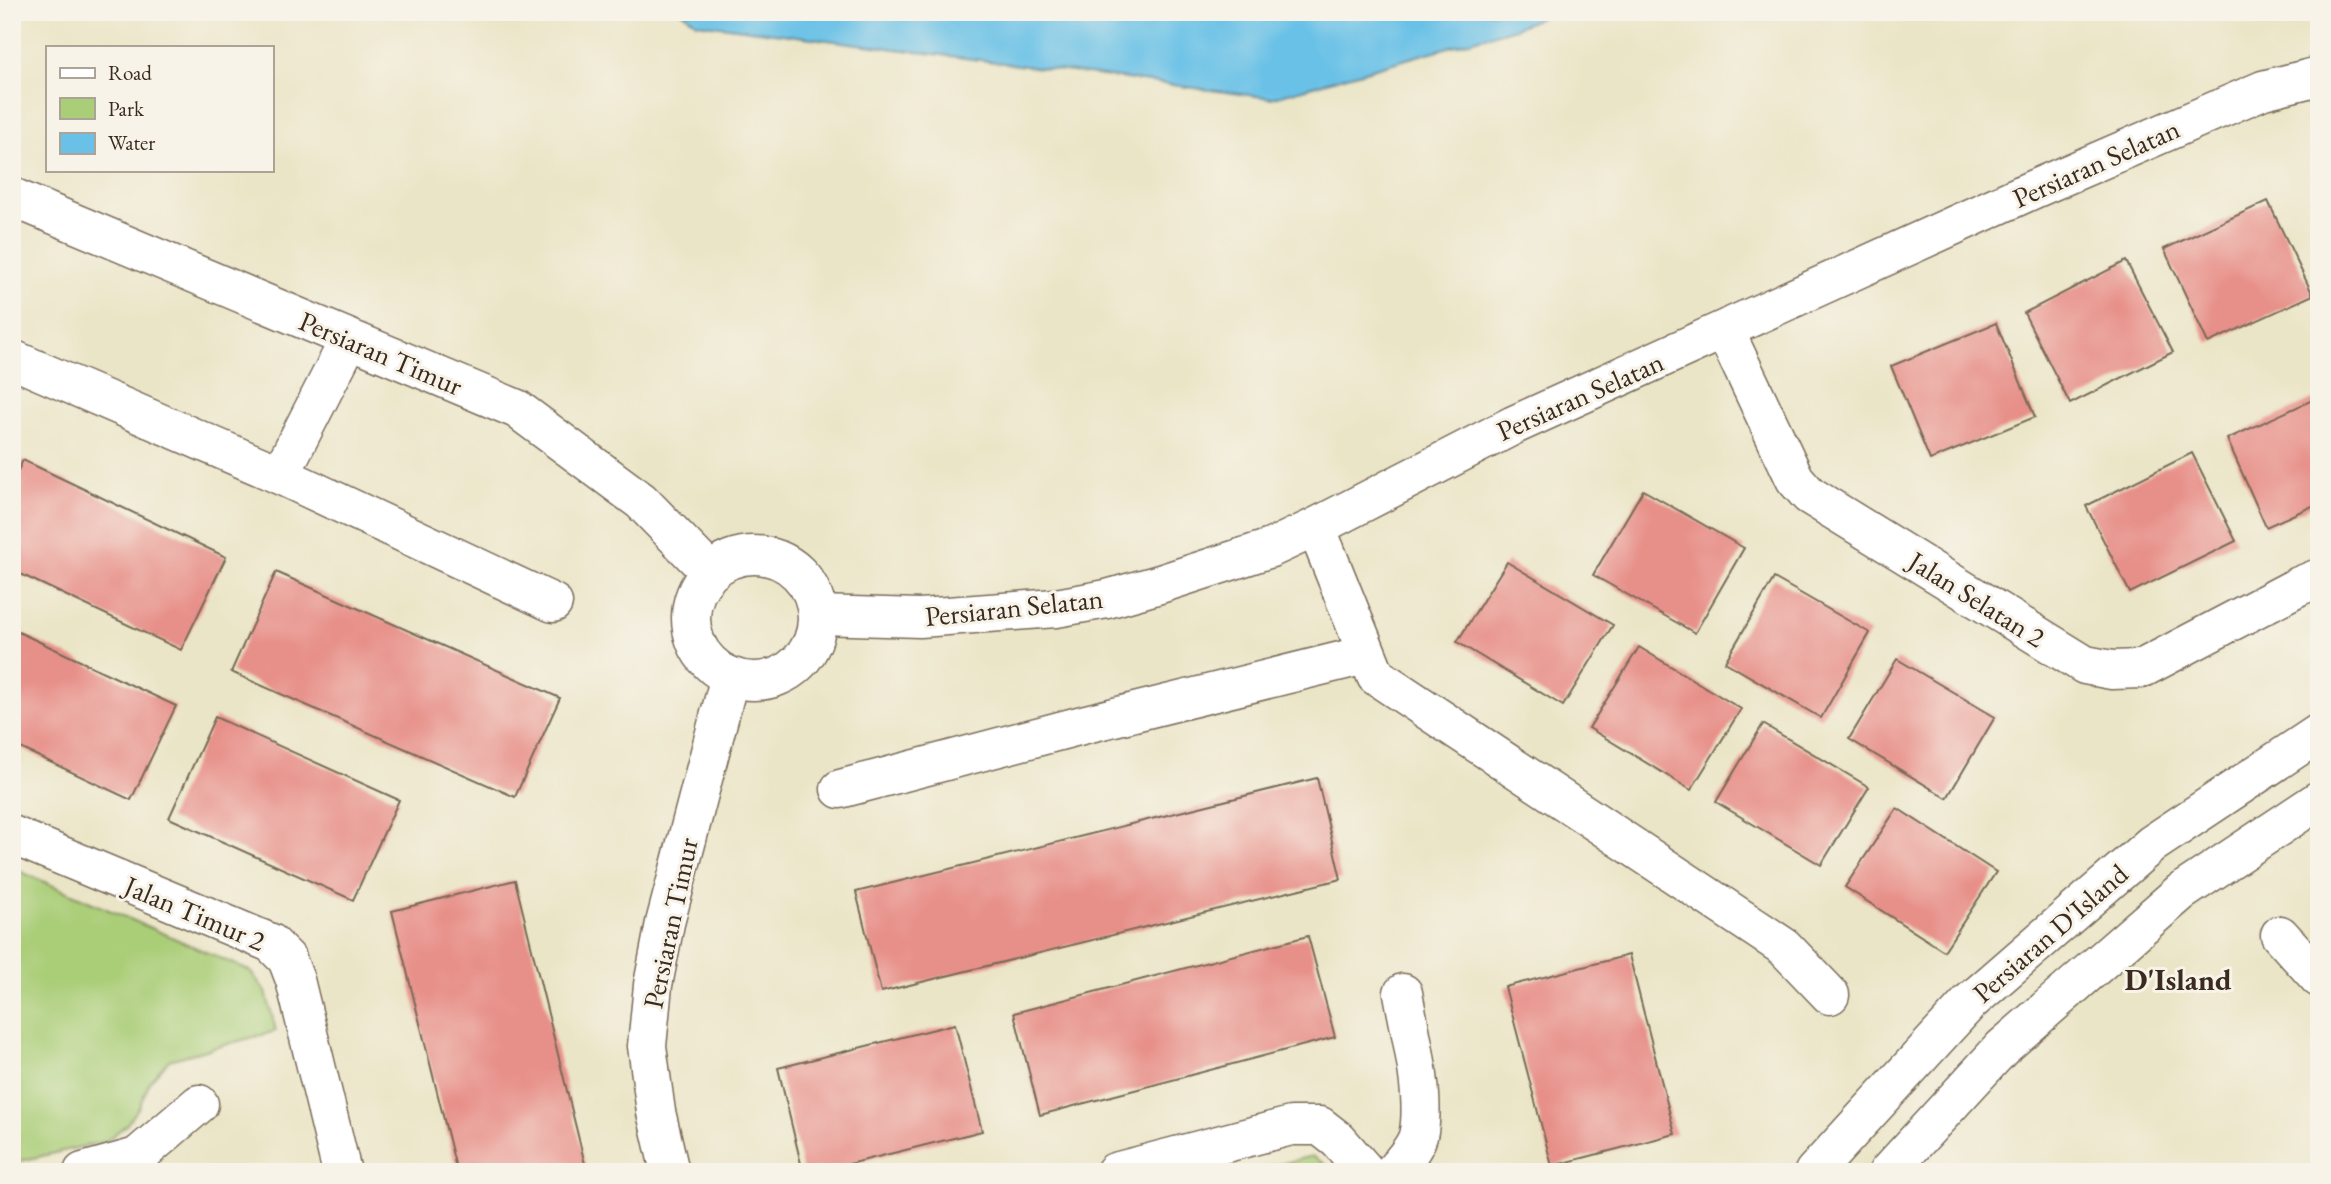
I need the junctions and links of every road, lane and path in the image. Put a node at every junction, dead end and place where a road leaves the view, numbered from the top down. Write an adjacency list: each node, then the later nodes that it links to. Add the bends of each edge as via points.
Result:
1 (2319, 76): 3 (street, Persiaran Selatan, via 2263,90)
2 (12, 197): 4 (street, Persiaran Timur)
3 (1724, 331): 7 (street, Persiaran Selatan, via 1514,425); 9 (street, Jalan Selatan 2, via 1795,478 1809,495 2085,665 2141,669)
4 (348, 340): 6 (street); 8 (street, Persiaran Timur, via 517,409 640,501)
5 (12, 359): 6 (street)
6 (280, 475): 10 (street)
7 (1316, 527): 11 (street, Persiaran Selatan, via 1220,566 1082,603 955,617); 12 (street)
8 (710, 572): 11 (street, via 727,560 748,555 787,563 814,595); 13 (street, via 697,589 691,630 698,650)
9 (2319, 578)
10 (553, 603)
11 (818, 615): 13 (street, via 806,655 791,670 771,679)
12 (1366, 655): 15 (street); 21 (street, via 1376,676 1387,685 1784,947)
13 (730, 677): 25 (street, Persiaran Timur, via 653,985 647,1046)
14 (2319, 733): 29 (street, Persiaran D'Island, via 2152,844 1970,1002)
15 (840, 789)
16 (2319, 800): 30 (street, Persiaran D'Island, via 2181,892 2003,1048)
17 (12, 835): 24 (street, Jalan Timur 2, via 271,943 287,959)
18 (2280, 935): 19 (street)
19 (2319, 978)
20 (1403, 993): 28 (street, via 1415,1057 1418,1137)
21 (1830, 995)
22 (199, 1104): 23 (street, via 136,1157)
23 (83, 1172)
24 (342, 1172)
25 (670, 1172)
26 (1115, 1172): 27 (street, via 1291,1126 1320,1126)
27 (1366, 1172)
28 (1392, 1172)
29 (1814, 1172)
30 (1888, 1172)

